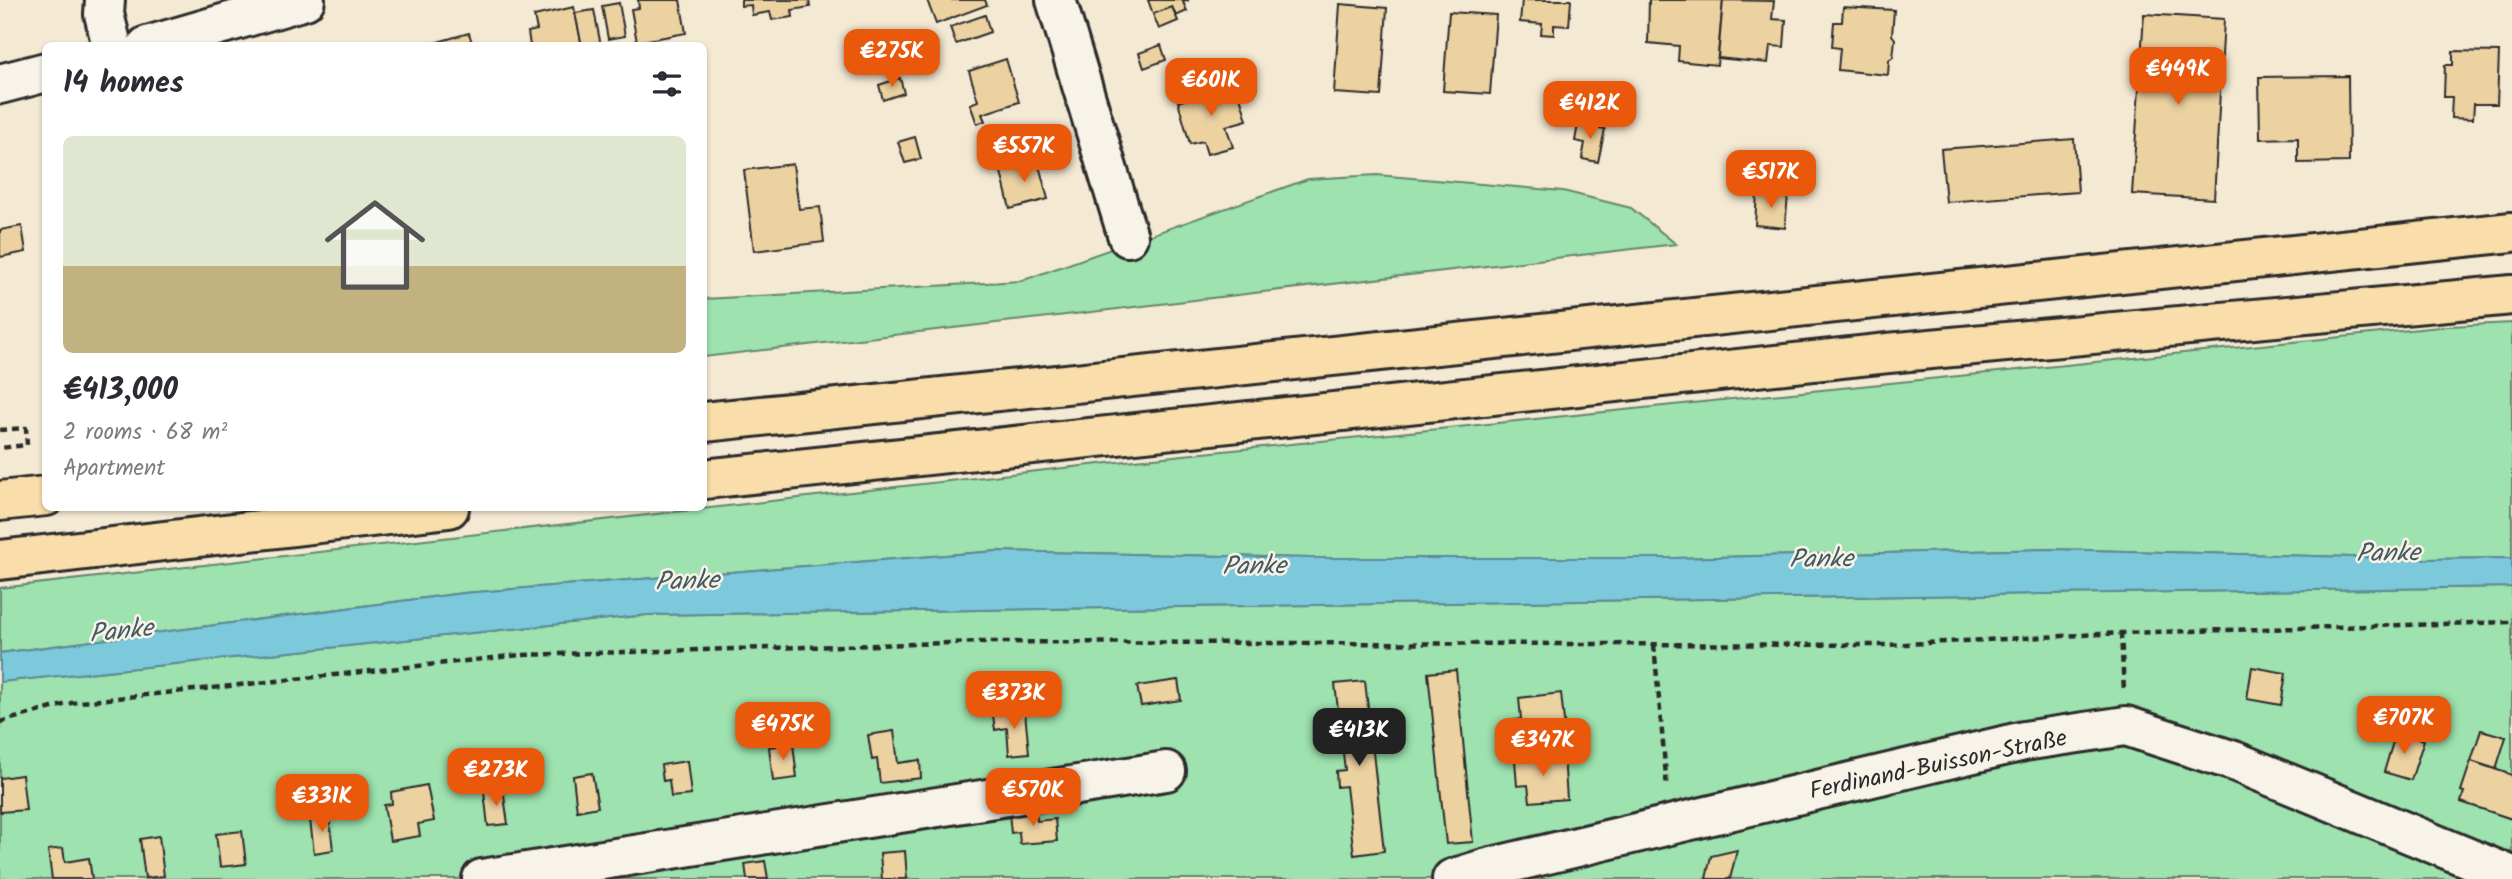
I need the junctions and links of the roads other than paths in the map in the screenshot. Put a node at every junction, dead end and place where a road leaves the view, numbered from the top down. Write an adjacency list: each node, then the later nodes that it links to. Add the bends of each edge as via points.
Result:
1 (105, 0): 4 (street)
2 (305, 0): 5 (street)
3 (1056, 0): 9 (street)
4 (111, 42)
5 (161, 42)
6 (42, 73): 7 (street)
7 (0, 84)
8 (2512, 232): 11 (highway)
9 (1128, 237)
10 (2512, 295): 12 (highway, via 1888,353)
11 (707, 422)
12 (707, 479)
13 (42, 496): 14 (highway)
14 (0, 501)
15 (423, 511): 16 (highway)
16 (0, 560)
17 (1166, 771): 19 (street)
18 (2497, 875): 20 (street, Ferdinand-Buisson-Straße, via 2234,761 2126,726 2024,741)
19 (482, 879)
20 (1452, 879)

